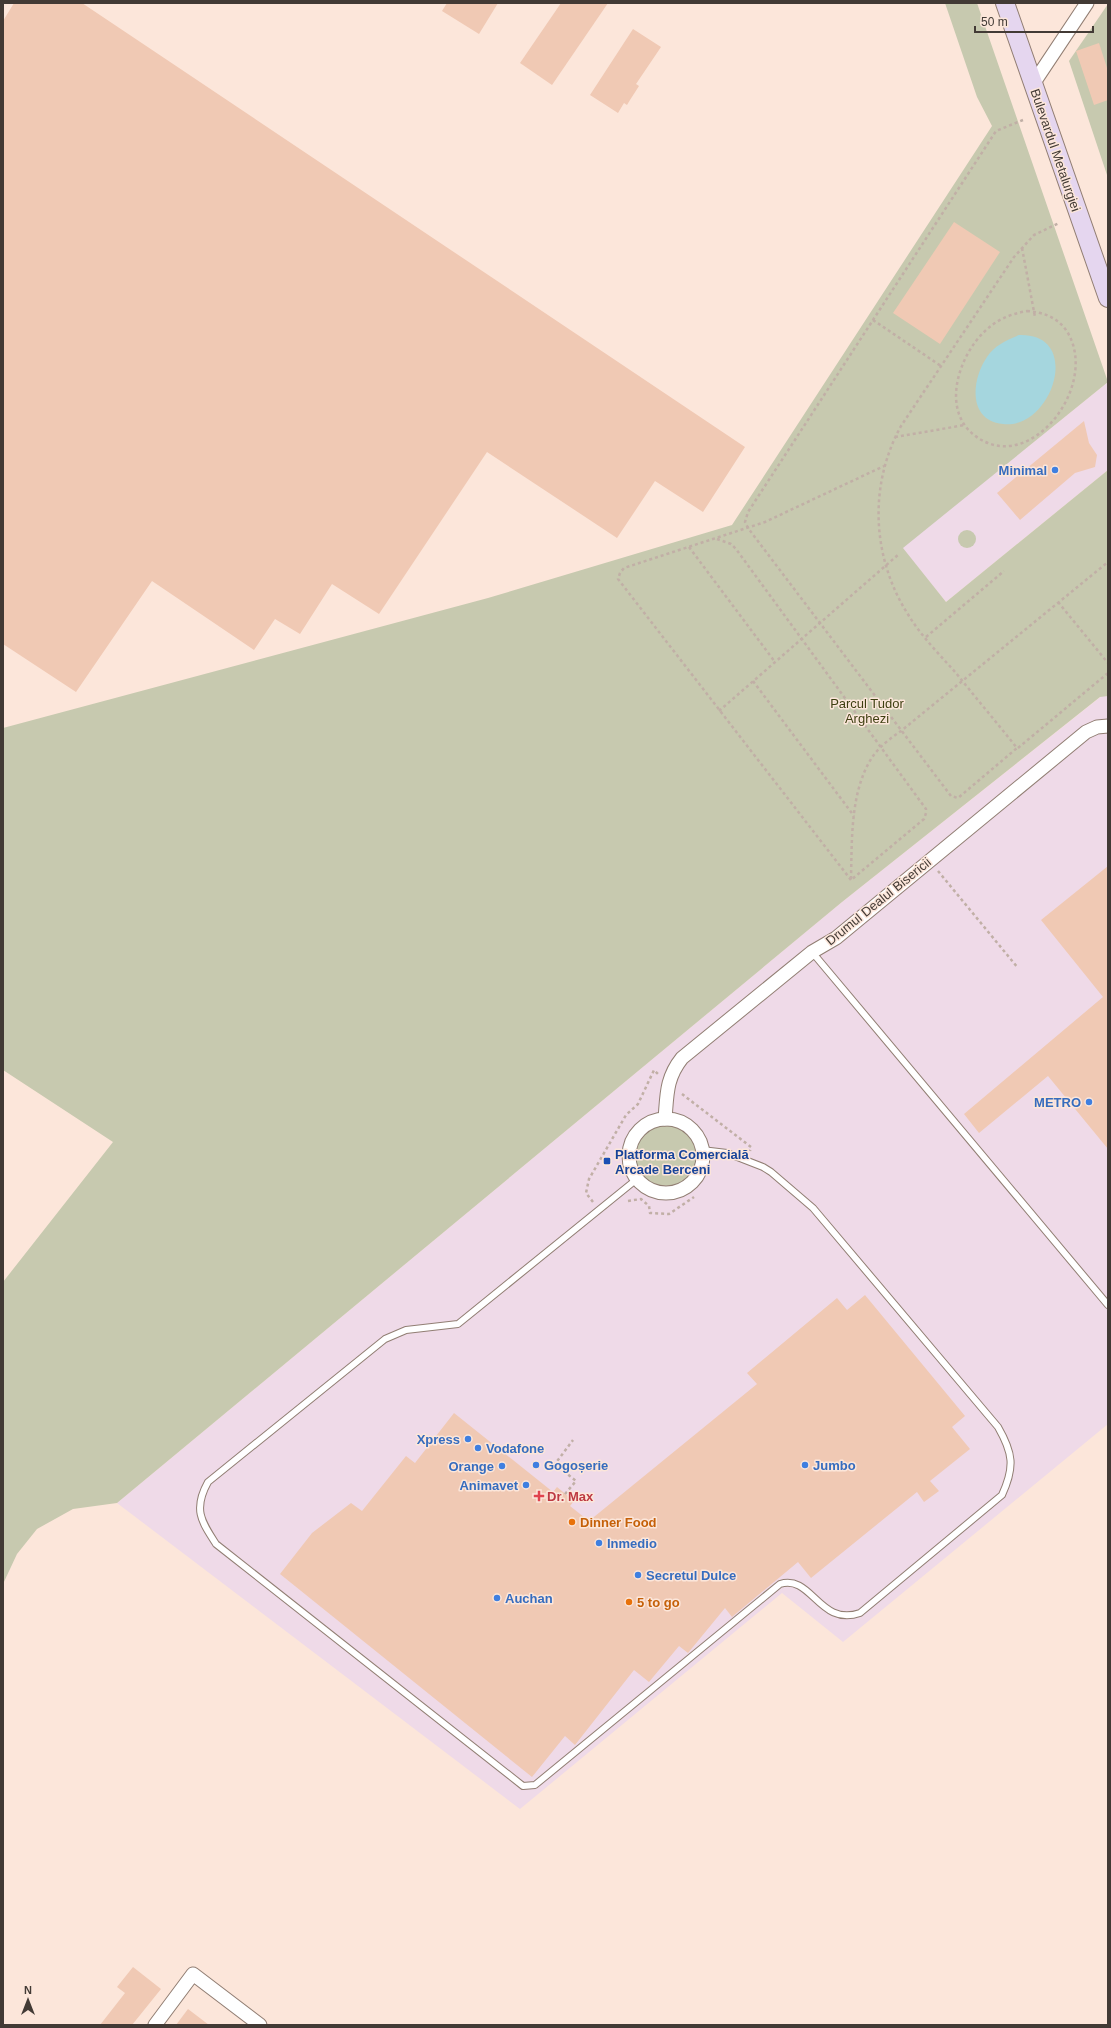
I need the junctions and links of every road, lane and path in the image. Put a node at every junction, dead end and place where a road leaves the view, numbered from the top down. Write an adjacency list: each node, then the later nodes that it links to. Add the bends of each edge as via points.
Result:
1 (1005, 3): 3 (main road, Bulevardul Metalurgiei)
2 (1087, 3): 3 (street)
3 (1033, 84): 7 (main road, Bulevardul Metalurgiei)
4 (1023, 120): 10 (path, via 996,131)
5 (1059, 223): 6 (path, via 1034,235)
6 (1022, 248): 8 (path); 11 (path)
7 (1108, 298)
8 (1034, 311): 9 (path); 12 (path, via 1000,319 984,331 969,350 957,388 958,412); 12 (path, via 1057,321 1073,345 1076,363 1074,384 1059,413 1046,429 1024,442 1010,446 981,440)
9 (1035, 317)
10 (873, 320): 11 (path); 15 (path, via 748,512 745,522)
11 (941, 366): 13 (path)
12 (965, 425): 13 (path)
13 (894, 438): 14 (path)
14 (885, 466): 15 (path); 20 (path, via 879,493 878,514)
15 (748, 528): 16 (path); 23 (path)
16 (717, 538): 17 (path); 25 (path, via 736,549)
17 (689, 547): 26 (path); 31 (path, via 624,568 618,581)
18 (899, 554): 20 (path)
19 (1108, 562): 22 (path)
20 (885, 566): 23 (path); 24 (path, via 905,610)
21 (1004, 571): 24 (path)
22 (1058, 602): 27 (path); 30 (path)
23 (820, 623): 25 (path); 33 (path)
24 (926, 636): 30 (path)
25 (801, 639): 26 (path); 34 (path)
26 (775, 662): 29 (path)
27 (1108, 663)
28 (1108, 673): 35 (path)
29 (753, 681): 31 (path); 36 (path)
30 (962, 681): 33 (path); 35 (path)
31 (719, 711): 38 (path)
32 (1108, 726): 39 (street, Drumul Dealul Bisericii, via 1086,732 836,938)
33 (900, 731): 34 (path); 35 (path, via 954,798 958,798)
34 (880, 747): 36 (path, via 863,776); 38 (path, via 924,806 926,813 924,819)
35 (1017, 748)
36 (854, 816): 38 (path)
37 (940, 874): 40 (path)
38 (851, 880)
39 (812, 952): 41 (street, Drumul Dealul Bisericii, via 682,1058); 49 (lane)
40 (1018, 968)
41 (668, 1083): 42 (street, Drumul Dealul Bisericii); 44 (path, via 751,1147); 48 (path, via 654,1070 638,1104 626,1115 589,1179 586,1193)
42 (665, 1119): 43 (street, via 685,1124 699,1140); 45 (street, via 655,1120 646,1125 632,1140 630,1160)
43 (702, 1150): 44 (lane, via 727,1153); 45 (street, via 700,1171 679,1190 654,1191)
44 (746, 1159): 48 (lane, via 771,1172 813,1208 998,1426 1011,1453 1012,1468 1008,1482 1002,1495 860,1613 840,1616 831,1612 796,1583 780,1584 535,1785 523,1786 216,1544 201,1518 199,1503 208,1482 385,1340 406,1330 458,1324)
45 (637, 1179): 48 (lane)
46 (694, 1197): 47 (path, via 669,1214 650,1213 649,1206 641,1200)
47 (626, 1201)
48 (599, 1210)
49 (1108, 1305)
50 (573, 1440): 51 (path, via 555,1464 576,1480)
51 (565, 1494)
52 (155, 2025): 53 (street, via 193,1974)
53 (260, 2025)

